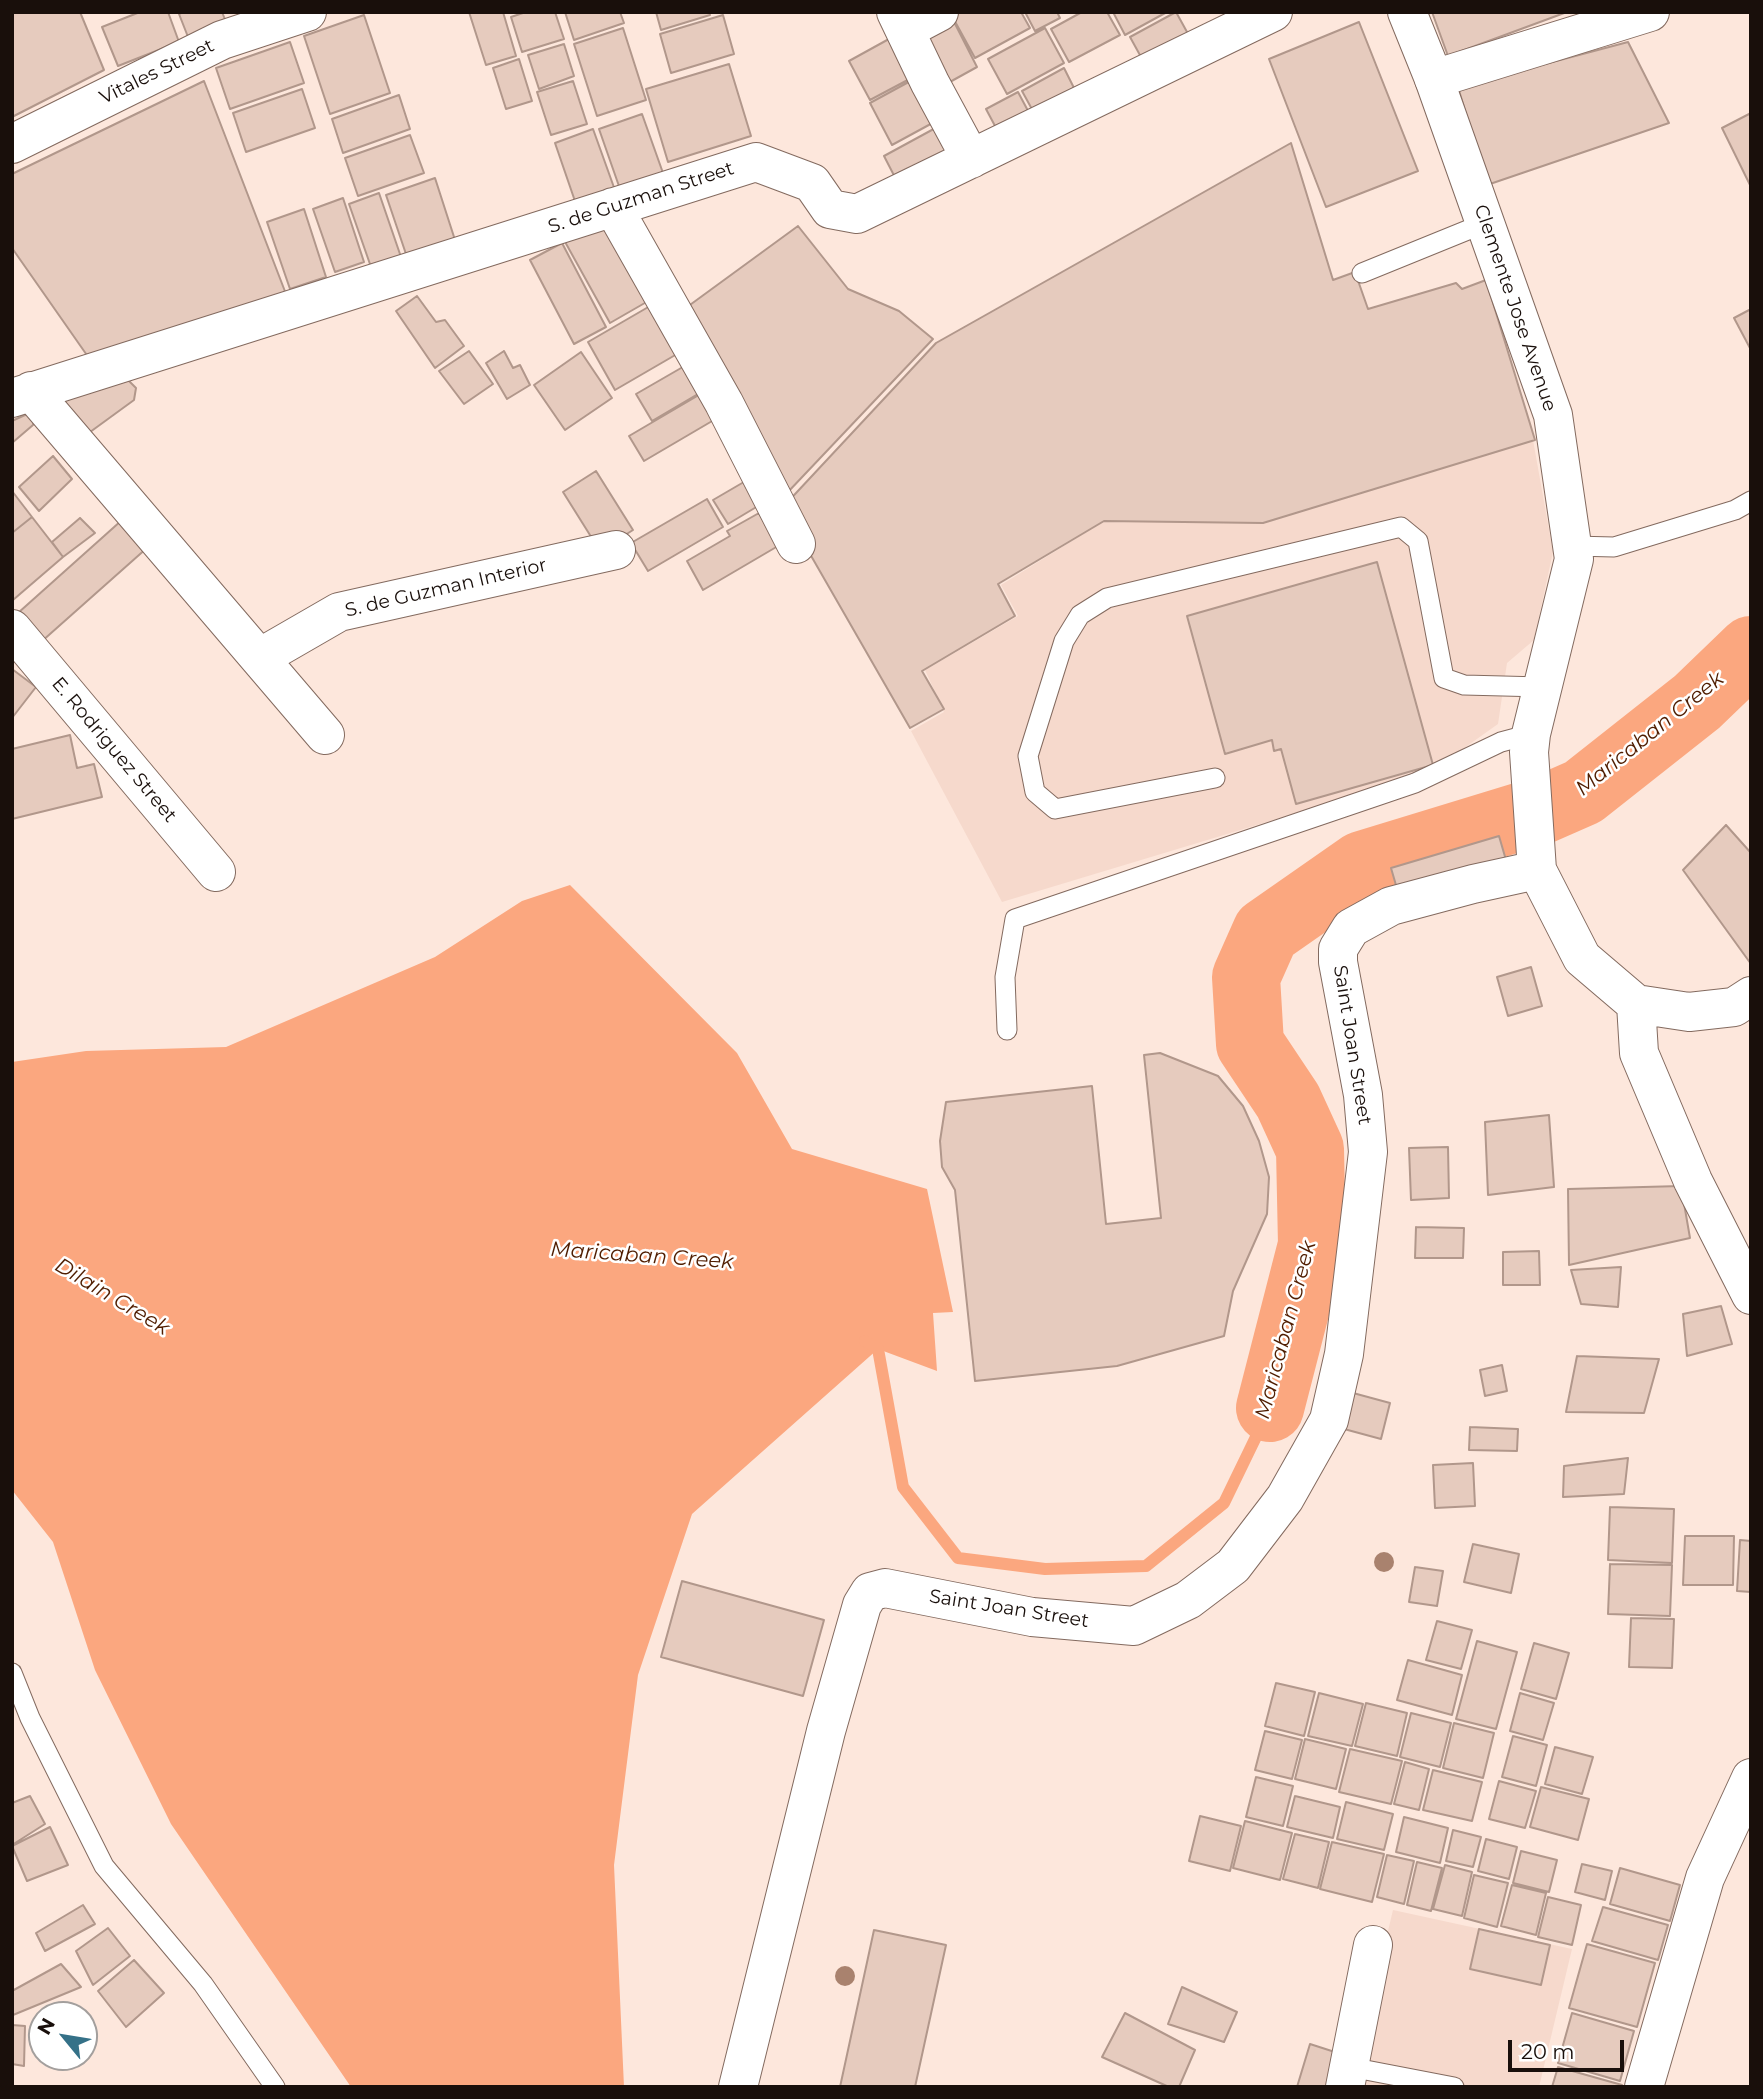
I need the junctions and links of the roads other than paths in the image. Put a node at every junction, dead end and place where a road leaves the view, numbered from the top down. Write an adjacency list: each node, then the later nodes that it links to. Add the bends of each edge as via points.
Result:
1 (307, 12): 8 (street, Vitales Street, via 222,40)
2 (939, 12): 6 (street)
3 (1273, 12): 9 (street, S. de Guzman Street)
4 (1407, 12): 7 (street, Clemente Jose Avenue)
5 (1650, 12): 7 (street)
6 (901, 21): 9 (street)
7 (1434, 79): 11 (street, Clemente Jose Avenue)
8 (12, 144)
9 (971, 159): 10 (street, S. de Guzman Street, via 857,214 830,209 812,183 756,162)
10 (613, 207): 13 (street, S. de Guzman Street); 15 (street, via 724,404)
11 (1486, 222): 12 (lane); 16 (street, Clemente Jose Avenue, via 1553,415)
12 (1362, 273)
13 (22, 395): 19 (street)
14 (1751, 501): 16 (lane, via 1614,547)
15 (796, 544)
16 (1573, 546): 20 (street, Clemente Jose Avenue, via 1574,559)
17 (616, 550): 19 (street, S. de Guzman Interior, via 339,612)
18 (12, 629): 25 (street, E. Rodriguez Street)
19 (261, 657): 21 (street)
20 (1542, 687): 22 (street, Clemente Jose Avenue); 23 (lane, via 1464,685 1444,678 1418,541 1401,527 1107,598 1080,615 1064,641 1028,756 1035,792 1055,809)
21 (325, 735)
22 (1530, 743): 24 (street, Clemente Jose Avenue); 28 (lane, via 1501,742 1415,783 1015,919 1005,976)
23 (1216, 778)
24 (1536, 865): 27 (street, via 1582,958); 35 (street, Saint Joan Street, via 1391,906 1351,928 1338,949 1368,1152 1344,1354 1329,1420 1285,1498 1233,1566 1188,1600 1135,1626 1032,1617 885,1588 870,1592 862,1605 826,1731)
25 (216, 872)
26 (1751, 996): 27 (street, via 1734,1007 1689,1012)
27 (1636, 1004): 29 (street, via 1639,1052 1693,1181)
28 (1007, 1030)
29 (1751, 1295)
30 (12, 1673): 34 (lane, via 104,1866 203,1984)
31 (1751, 1778): 37 (street, via 1705,1878)
32 (1373, 1945): 33 (street)
33 (1348, 2077): 36 (lane)
34 (275, 2087)
35 (738, 2087)
36 (1454, 2087)
37 (1644, 2087)

